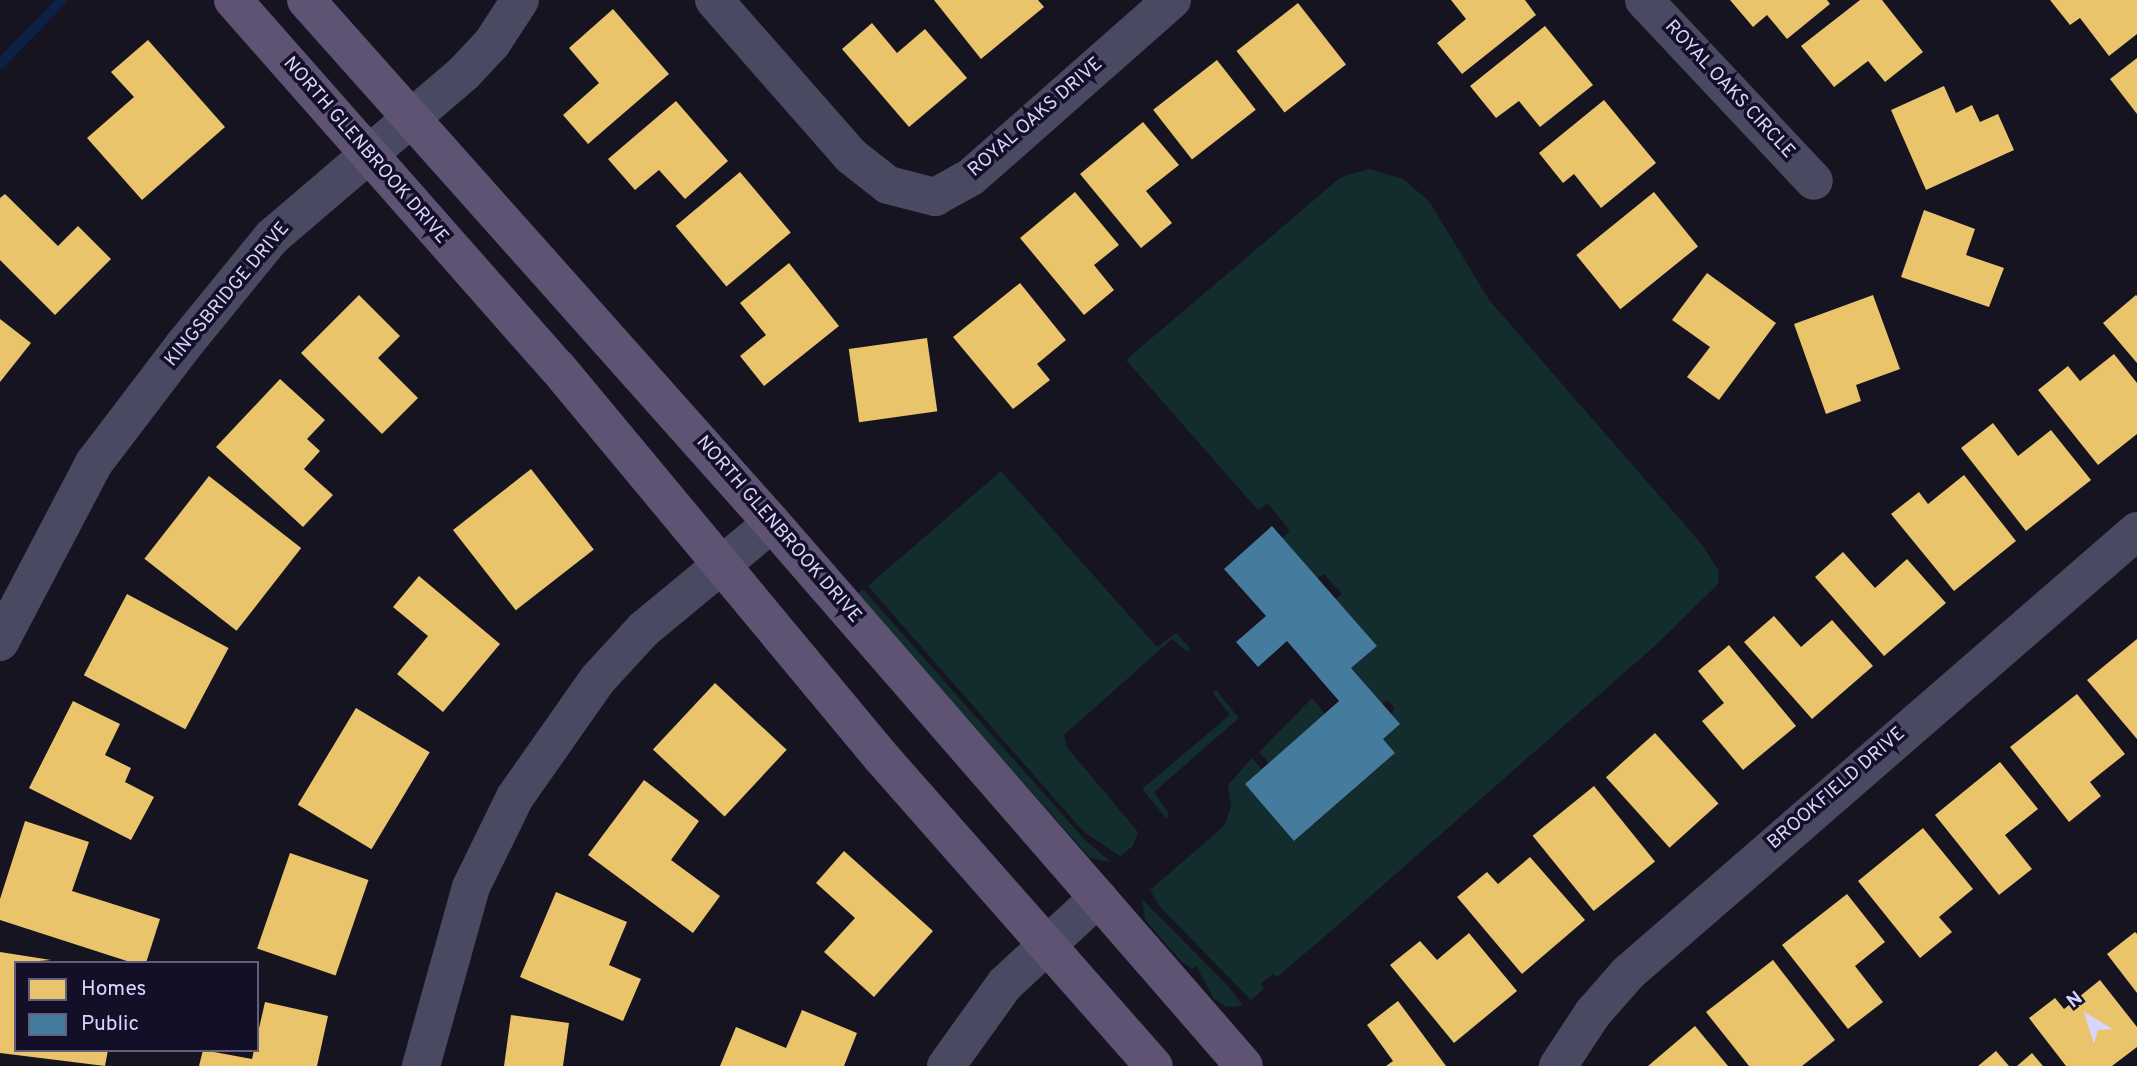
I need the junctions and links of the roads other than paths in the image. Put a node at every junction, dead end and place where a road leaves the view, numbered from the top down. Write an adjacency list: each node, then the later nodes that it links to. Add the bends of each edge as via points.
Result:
1 (233, 0): 8 (main road, NORTH GLENBROOK DRIVE)
2 (306, 0): 7 (main road, NORTH GLENBROOK DRIVE)
3 (520, 0): 7 (street, KINGSBRIDGE DRIVE, via 483,53)
4 (714, 0): 5 (street, ROYAL OAKS DRIVE, via 851,156 888,185 934,197 971,177)
5 (1172, 0)
6 (1644, 0): 9 (street, ROYAL OAKS CIRCLE)
7 (411, 117): 8 (street, KINGSBRIDGE DRIVE); 10 (main road, NORTH GLENBROOK DRIVE)
8 (366, 154): 12 (main road, NORTH GLENBROOK DRIVE); 13 (street, KINGSBRIDGE DRIVE, via 272,237 94,463)
9 (1814, 181)
10 (772, 523): 12 (street); 14 (main road, NORTH GLENBROOK DRIVE)
11 (2137, 531): 20 (street, BROOKFIELD DRIVE, via 1628,973 1593,1013)
12 (724, 563): 15 (main road, NORTH GLENBROOK DRIVE, via 882,758); 16 (street, via 644,629 598,679 515,797 471,887)
13 (0, 642)
14 (1098, 898): 15 (street); 19 (main road, NORTH GLENBROOK DRIVE)
15 (1045, 945): 17 (street, via 1005,984); 18 (main road, NORTH GLENBROOK DRIVE)
16 (421, 1066)
17 (946, 1066)
18 (1154, 1066)
19 (1244, 1066)
20 (1558, 1066)

